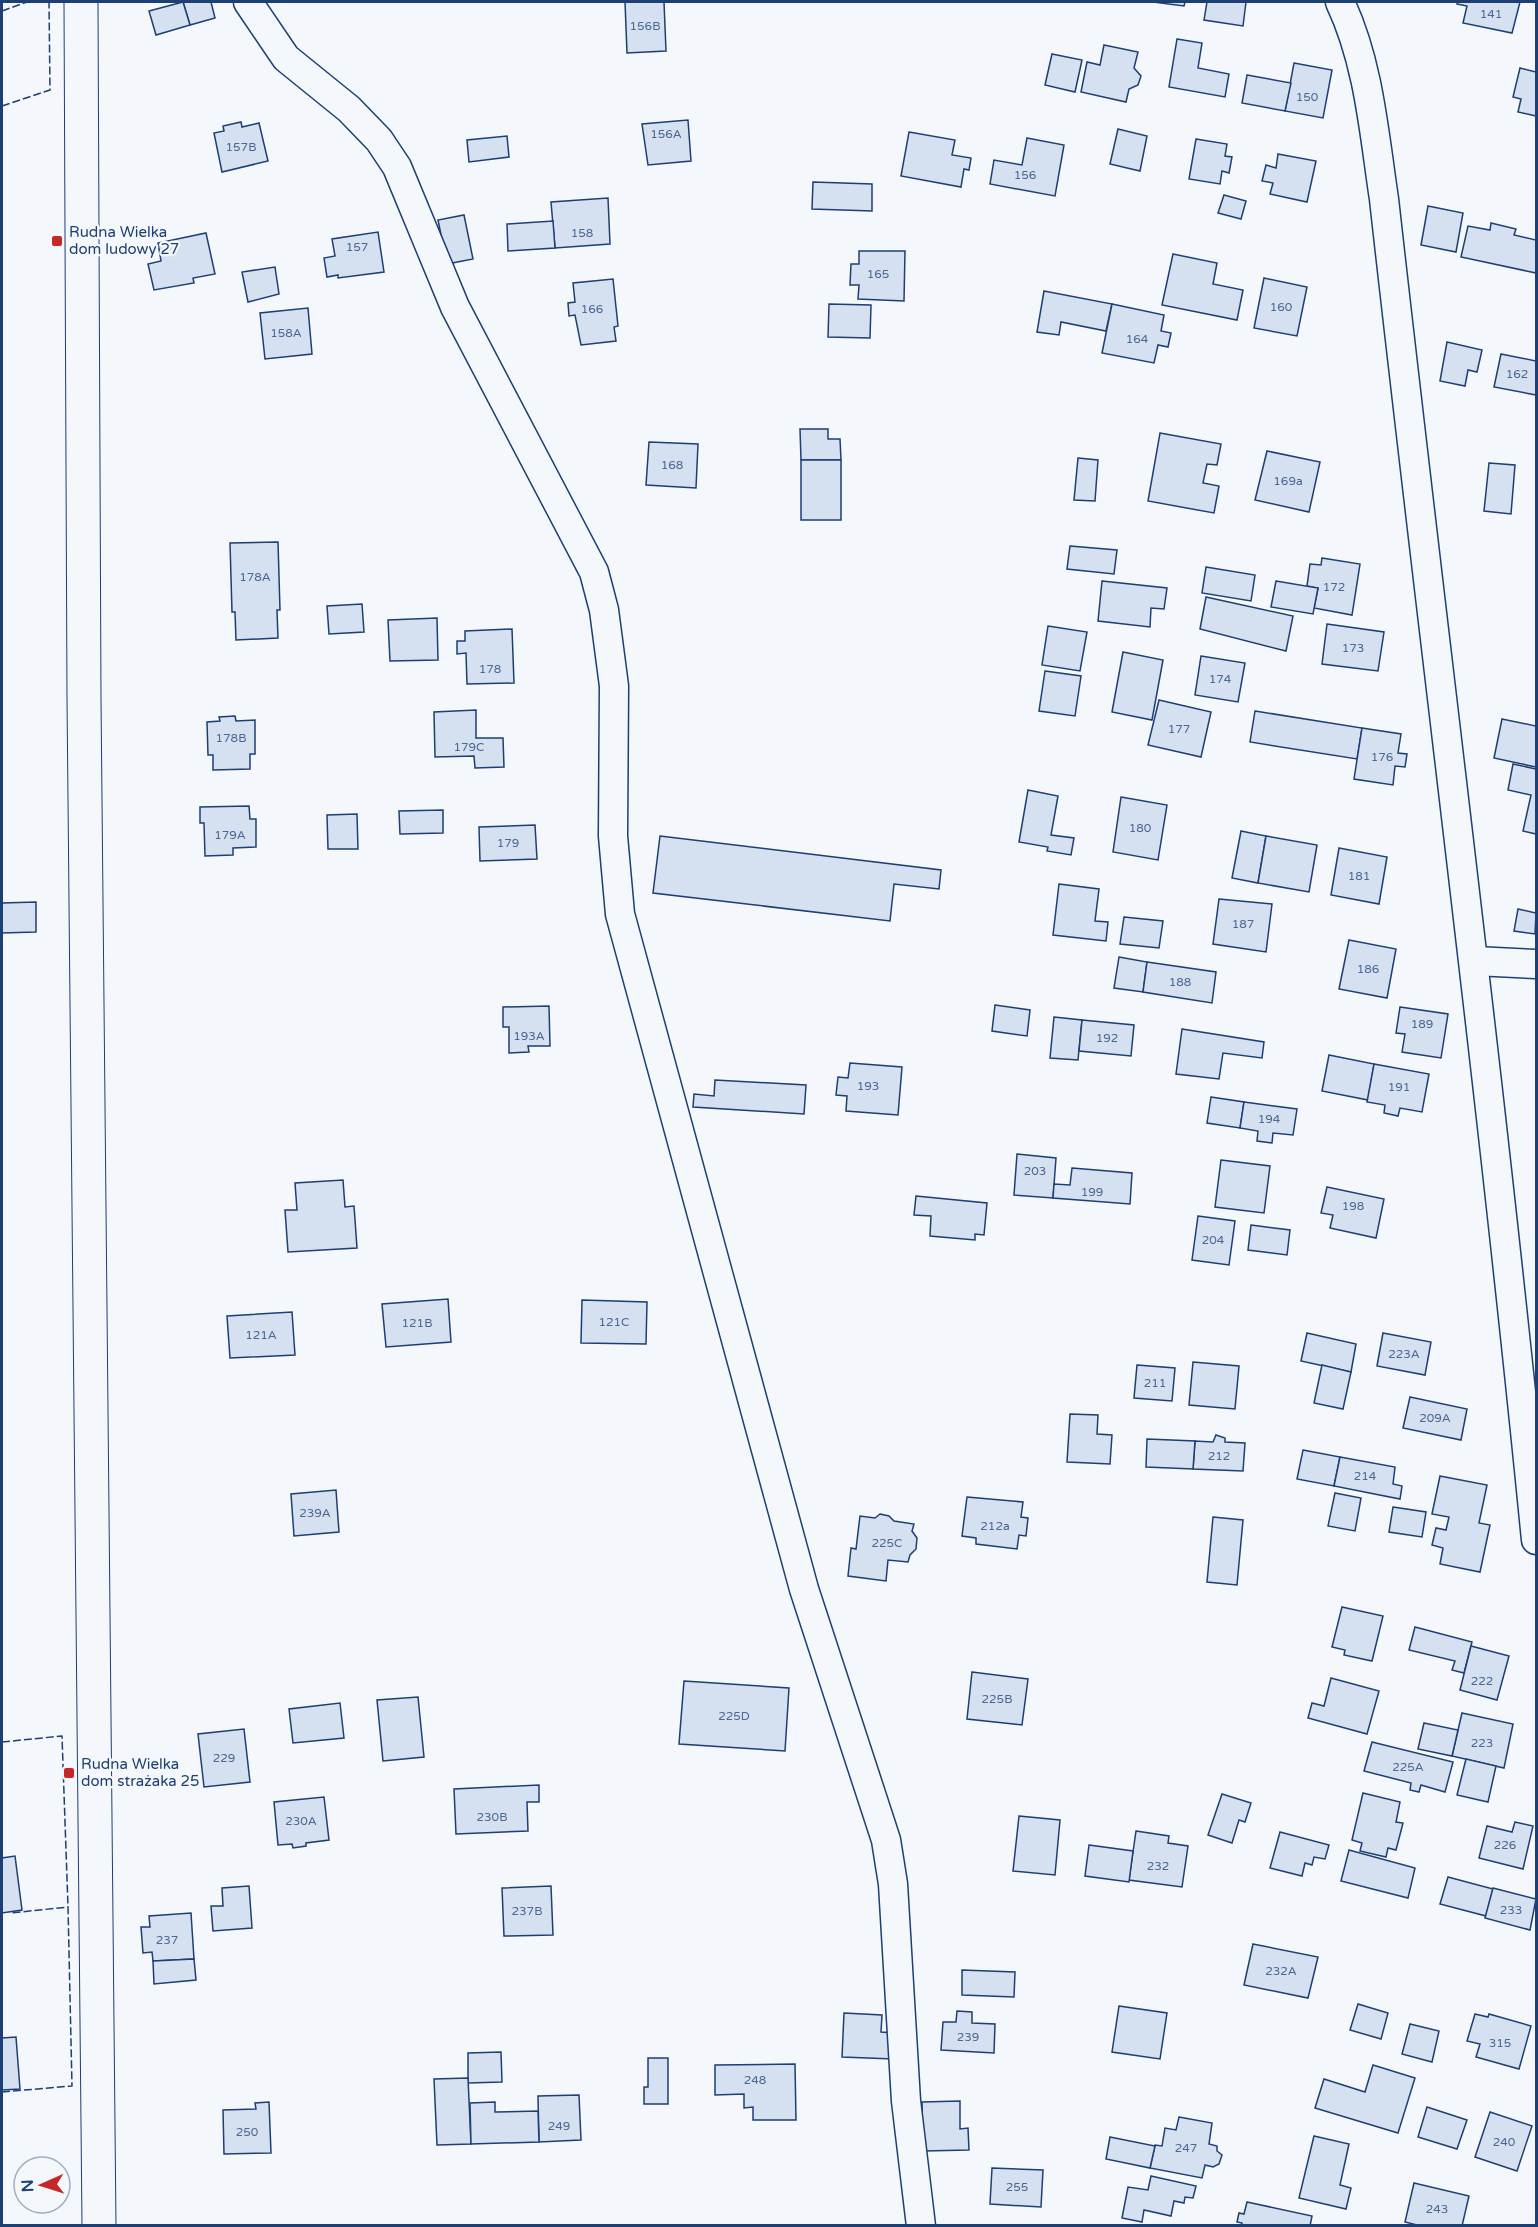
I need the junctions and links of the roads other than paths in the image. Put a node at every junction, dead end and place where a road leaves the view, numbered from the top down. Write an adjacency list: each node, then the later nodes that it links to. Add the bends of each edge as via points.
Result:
1 (81, 2): 7 (street)
2 (248, 2): 8 (street, via 286,58 349,109 379,140 397,167 455,307 594,572 615,686 613,836 620,914 804,1590 886,1839 893,1884 906,2102)
3 (1340, 2): 4 (street, via 1367,85 1384,199)
4 (1475, 961): 5 (street); 6 (street)
5 (1536, 964)
6 (1536, 1540)
7 (99, 2226)
8 (921, 2226)

